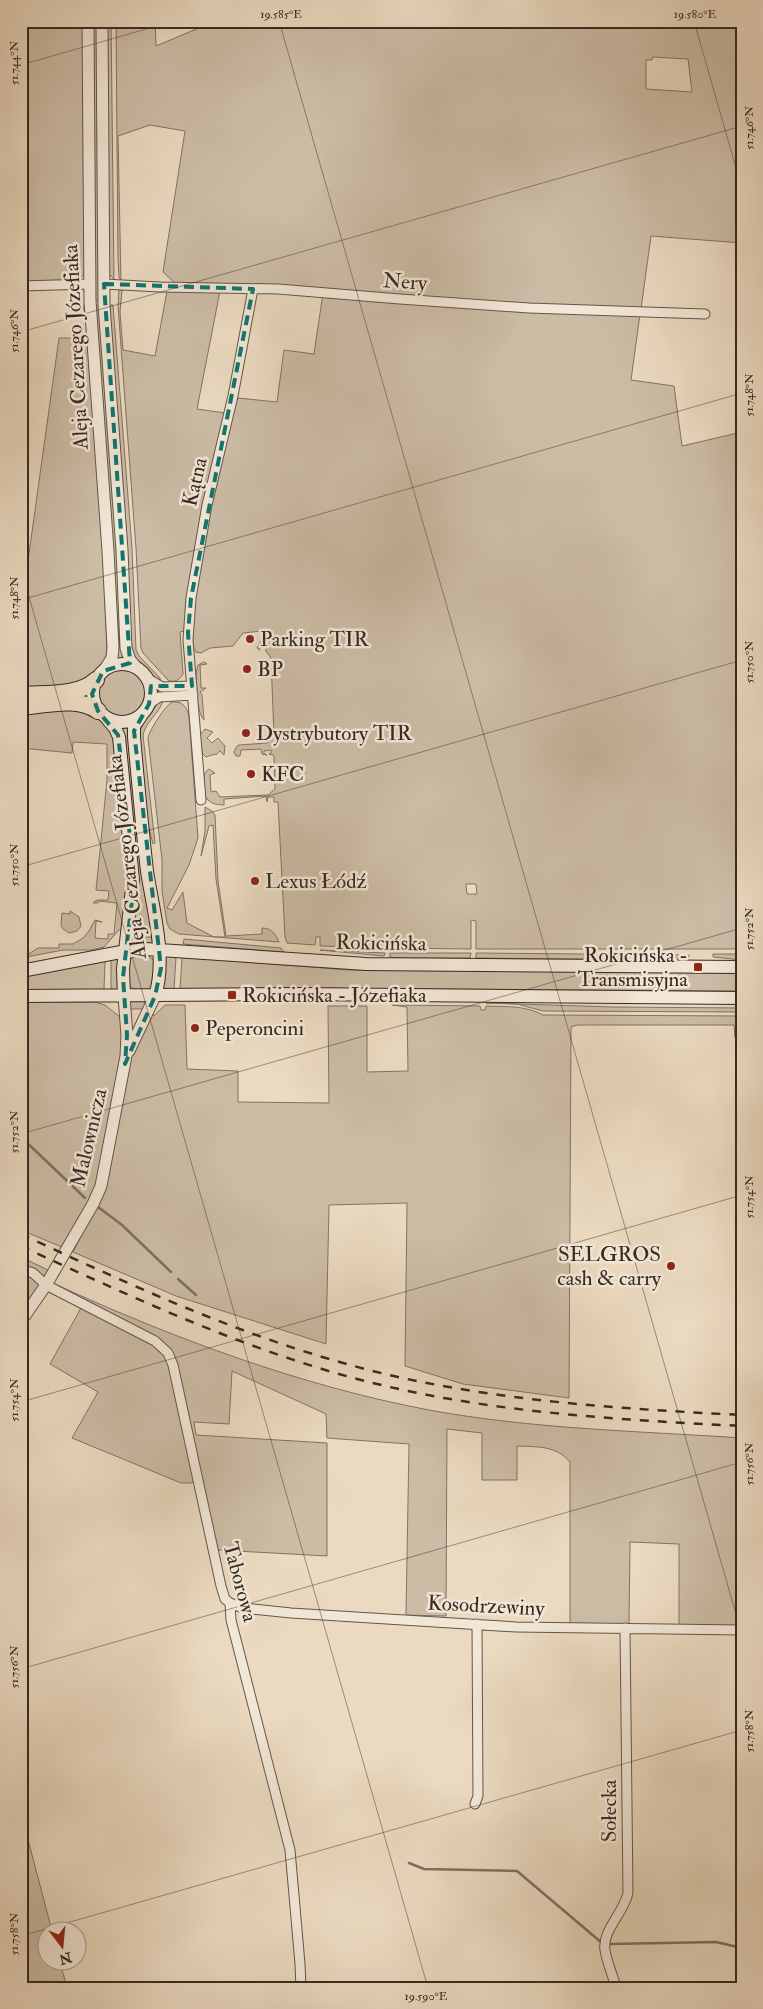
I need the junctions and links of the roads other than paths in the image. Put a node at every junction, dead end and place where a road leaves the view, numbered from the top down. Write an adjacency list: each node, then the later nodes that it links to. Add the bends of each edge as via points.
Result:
1 (88, 21): 3 (street, Aleja Cezarego Józefiaka)
2 (102, 21): 4 (street, Aleja Cezarego Józefiaka)
3 (90, 284): 5 (street); 9 (street, Aleja Cezarego Józefiaka, via 112,647 112,658)
4 (104, 284): 6 (street, Nery); 8 (street, Aleja Cezarego Józefiaka, via 126,648)
5 (21, 286)
6 (253, 289): 7 (street, Nery, via 278,288 529,308); 11 (street, Kątna, via 233,396 207,505 191,598 188,634)
7 (704, 314)
8 (137, 668): 9 (main road, via 120,664); 10 (main road)
9 (100, 674): 12 (highway, via 88,686 78,690); 15 (main road, via 92,690 93,700)
10 (147, 678): 11 (street, via 162,687); 13 (main road, via 151,688)
11 (192, 690): 13 (street, via 159,697); 17 (street, Kątna)
12 (21, 694)
13 (149, 704): 16 (main road)
14 (21, 707): 15 (highway, via 78,703)
15 (103, 716): 16 (main road, via 127,723); 19 (main road, Aleja Cezarego Józefiaka, via 119,737 132,859 132,900)
16 (141, 716): 18 (main road, Aleja Cezarego Józefiaka, via 134,726 134,737)
17 (202, 800)
18 (158, 949): 19 (main road, Rokicińska); 20 (main road, Rokicińska, via 380,964); 24 (main road, Aleja Cezarego Józefiaka, via 160,975)
19 (126, 950): 21 (main road, Rokicińska); 23 (main road, Aleja Cezarego Józefiaka)
20 (742, 967)
21 (21, 971)
22 (21, 996): 23 (main road)
23 (124, 996): 24 (main road); 26 (street, Malownicza, via 128,1044)
24 (156, 996): 25 (main road, via 305,994); 26 (street, Malownicza)
25 (742, 998)
26 (125, 1064): 28 (street, Malownicza, via 101,1186)
27 (21, 1269): 28 (street, Taborowa, via 33,1273)
28 (46, 1285): 29 (street, Malownicza); 30 (street, Taborowa, via 148,1336 168,1353 222,1592)
29 (21, 1321)
30 (230, 1603): 31 (street, Kosodrzewiny, via 243,1608); 35 (street, Taborowa, via 231,1620 290,1850)
31 (477, 1624): 32 (street, Kosodrzewiny); 34 (street, via 478,1796)
32 (625, 1628): 33 (street, Kosodrzewiny); 36 (street, Sołecka, via 628,1893 626,1904 610,1930 605,1949)
33 (742, 1630)
34 (475, 1804)
35 (301, 1988)
36 (616, 1988)

